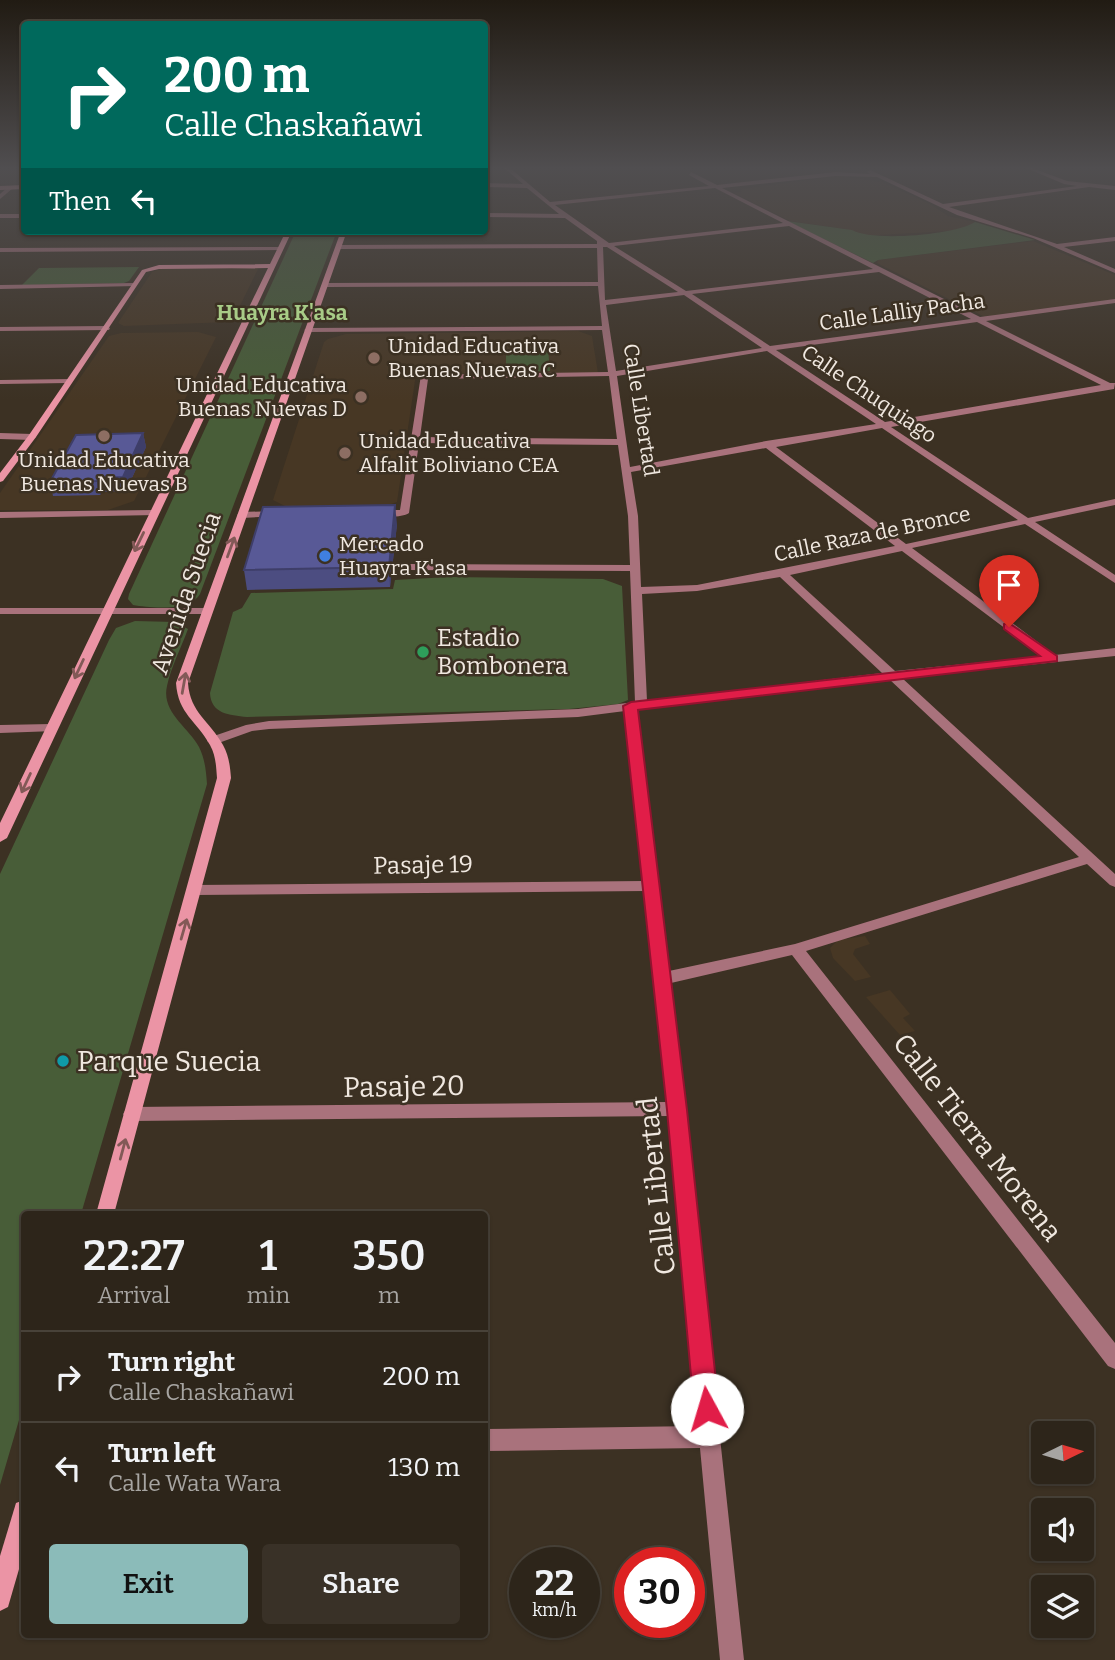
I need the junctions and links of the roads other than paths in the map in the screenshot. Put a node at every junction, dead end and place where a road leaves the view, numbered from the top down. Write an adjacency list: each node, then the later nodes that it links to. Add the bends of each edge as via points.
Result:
1 (474, 245): 7 (street)
2 (603, 245): 13 (street, Calle Libertad)
3 (605, 245): 17 (street, Calle Chuquiago)
4 (832, 245): 11 (street)
5 (1060, 245): 6 (street)
6 (1056, 246): 12 (street)
7 (339, 247): 15 (main road, Avenida Suecia)
8 (281, 248): 9 (street); 10 (main road)
9 (0, 250)
10 (272, 266): 14 (main road, via 159,267 144,271); 39 (main road)
11 (880, 270): 17 (street); 20 (street)
12 (1115, 271)
13 (601, 284): 15 (street); 19 (street, Calle Libertad)
14 (134, 285): 16 (street); 21 (main road)
15 (325, 285): 24 (main road, Avenida Suecia)
16 (0, 287)
17 (685, 293): 19 (street); 25 (street, Calle Chuquiago)
18 (1115, 301): 20 (street, Calle Lalliy Pacha)
19 (602, 303): 22 (street, Calle Libertad)
20 (978, 320): 25 (street, Calle Lalliy Pacha); 29 (street)
21 (106, 328): 23 (street); 27 (main road)
22 (606, 328): 24 (street); 26 (street, Calle Libertad)
23 (0, 329)
24 (308, 330): 43 (main road, Avenida Suecia)
25 (767, 349): 26 (street, Calle Lalliy Pacha); 30 (street, Calle Chuquiago)
26 (611, 374): 33 (street, Calle Lalliy Pacha, via 424,377); 34 (street, Calle Libertad)
27 (68, 381): 28 (street); 32 (main road)
28 (0, 382)
29 (1113, 387): 30 (street)
30 (879, 425): 35 (street); 44 (street, Calle Chuquiago)
31 (0, 436): 32 (street)
32 (32, 437): 37 (main road)
33 (416, 440): 34 (street); 40 (street, via 404,513)
34 (621, 442): 36 (street, Calle Libertad)
35 (766, 444): 36 (street); 45 (street)
36 (627, 470): 47 (street, Calle Libertad)
37 (0, 479)
38 (1115, 502): 44 (street, Calle Raza de Bronce)
39 (153, 513): 42 (street); 52 (main road, one-way to 52)
40 (364, 513)
41 (283, 514): 43 (street)
42 (0, 515)
43 (242, 515): 53 (main road, Avenida Suecia, one-way to 43)
44 (1024, 522): 45 (street, Calle Raza de Bronce); 49 (street, Calle Chuquiago)
45 (901, 548): 48 (street, Calle Raza de Bronce); 55 (street)
46 (406, 567): 47 (street)
47 (636, 568): 50 (street, Calle Libertad)
48 (782, 573): 50 (street, Calle Raza de Bronce, via 697,588); 56 (street)
49 (1115, 580)
50 (635, 591): 57 (street, Calle Libertad)
51 (0, 611): 52 (street)
52 (106, 611): 53 (street); 58 (main road, one-way to 58)
53 (207, 611): 60 (main road, Avenida Suecia, one-way to 53, via 193,719 181,694)
54 (1115, 652): 55 (street)
55 (1052, 658): 56 (street)
56 (893, 675): 57 (street); 62 (street)
57 (636, 706): 60 (street, via 578,713 269,725); 64 (street, Calle Libertad)
58 (51, 728): 59 (street); 61 (main road, one-way to 61)
59 (0, 729)
60 (213, 741): 65 (main road, Avenida Suecia, via 222,755 224,778)
61 (0, 838)
62 (1090, 859): 63 (street); 66 (street)
63 (1115, 882)
64 (652, 886): 65 (street, Pasaje 19); 67 (street, Calle Libertad)
65 (195, 890): 69 (main road, Avenida Suecia, one-way to 65)
66 (796, 949): 67 (street); 71 (street, Calle Tierra Morena)
67 (661, 979): 68 (street, Calle Libertad)
68 (677, 1110): 69 (street, Pasaje 20); 72 (street, Calle Libertad)
69 (132, 1114): 70 (main road, Avenida Suecia, one-way to 69)
70 (106, 1211)
71 (1115, 1359)
72 (709, 1437): 73 (street); 76 (street, Calle Libertad)
73 (488, 1440)
74 (21, 1522): 75 (main road)
75 (0, 1599)
76 (732, 1660)

